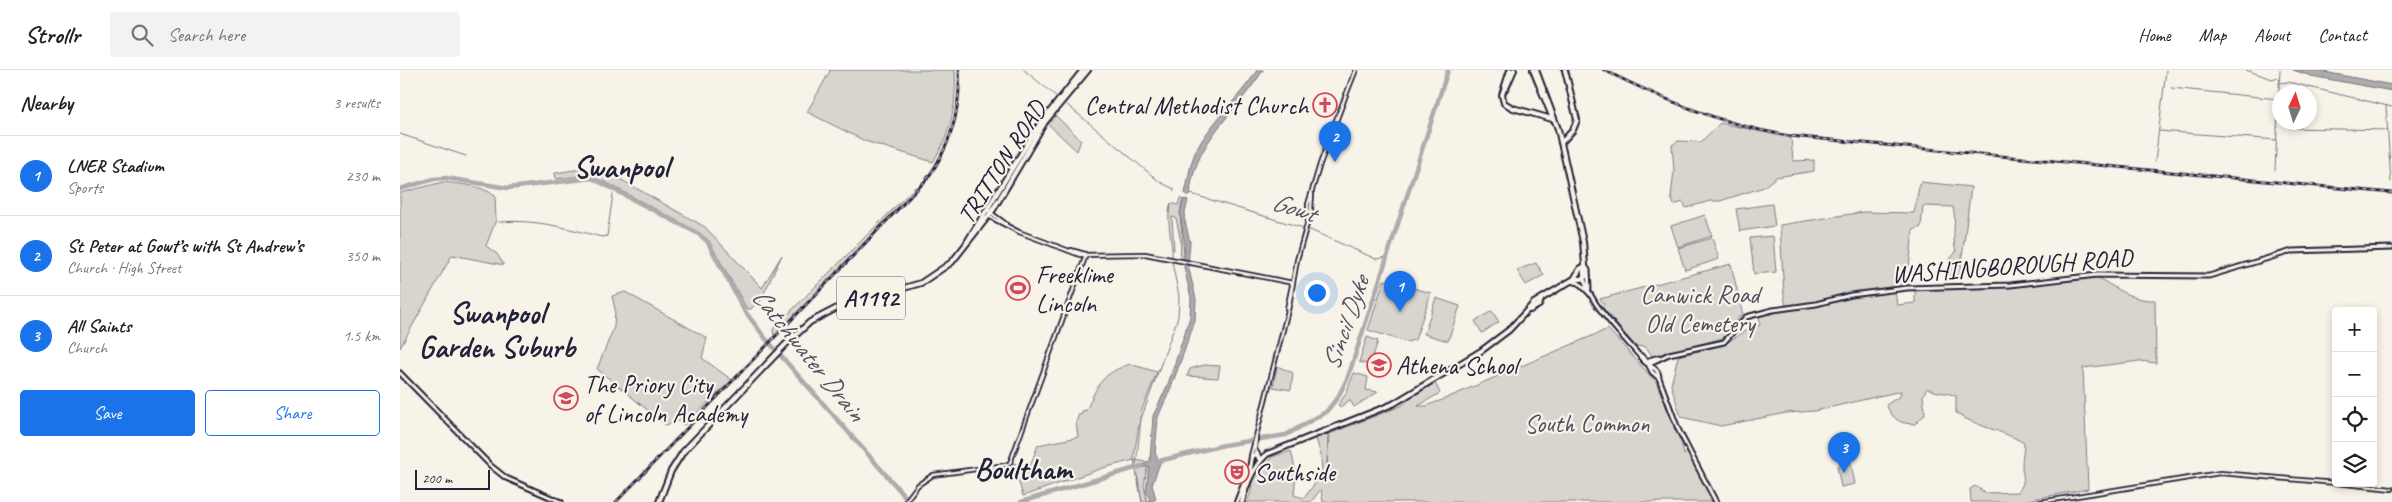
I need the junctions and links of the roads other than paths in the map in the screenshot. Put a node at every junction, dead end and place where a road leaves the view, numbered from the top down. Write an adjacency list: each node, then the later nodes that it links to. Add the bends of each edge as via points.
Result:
1 (1083, 70): 15 (main road, TRITTON ROAD / A1192, via 1037,128)
2 (1088, 70): 15 (main road, TRITTON ROAD / A1192, via 1045,122)
3 (1356, 70): 22 (street, via 1325,149)
4 (1512, 70): 9 (main road, via 1503,100 1513,108)
5 (1534, 70): 7 (main road)
6 (1563, 70): 13 (main road, via 1577,116 1575,127)
7 (1545, 99): 8 (main road); 11 (main road)
8 (1547, 107): 9 (main road); 10 (main road)
9 (1542, 116): 10 (main road)
10 (1552, 119): 11 (main road)
11 (1556, 123): 12 (main road)
12 (1558, 129): 13 (main road); 14 (main road)
13 (1569, 134): 14 (main road)
14 (1561, 143): 19 (main road, via 1583,242)
15 (988, 213): 17 (main road, TRITTON ROAD / A1192); 17 (main road, TRITTON ROAD / A1192); 18 (street, via 1010,228)
16 (2392, 248): 24 (main road, WASHINGBOROUGH ROAD, via 2294,250 2209,276 2097,275 2010,285 1915,288 1851,295 1746,318 1724,342 1659,357 1649,360)
17 (962, 250): 36 (main road, TRITTON ROAD / A1192, via 946,267 921,283 839,307 803,328 680,456)
18 (1086, 255): 22 (street, via 1152,256); 34 (street, via 1010,463 937,473 924,480)
19 (1584, 266): 20 (main road); 21 (main road)
20 (1585, 279): 21 (main road); 23 (main road)
21 (1573, 280): 23 (main road); 28 (main road, via 1533,305 1481,351 1393,404)
22 (1292, 284): 26 (street)
23 (1591, 294): 24 (main road, via 1610,322)
24 (1648, 364): 39 (main road, via 1659,378 1678,429)
25 (400, 373): 35 (main road, via 491,466 506,478)
26 (1254, 444): 27 (street); 29 (street)
27 (1258, 454): 28 (main road); 29 (main road, via 1253,454); 30 (main road)
28 (1267, 454): 30 (main road)
29 (1251, 459): 30 (main road, via 1255,463); 37 (main road)
30 (1260, 461): 38 (main road)
31 (2332, 483): 40 (street, via 2220,473)
32 (2373, 487): 33 (street)
33 (2392, 489)
34 (906, 500)
35 (561, 502)
36 (660, 502)
37 (1237, 502)
38 (1242, 502)
39 (1716, 502)
40 (2040, 502)

